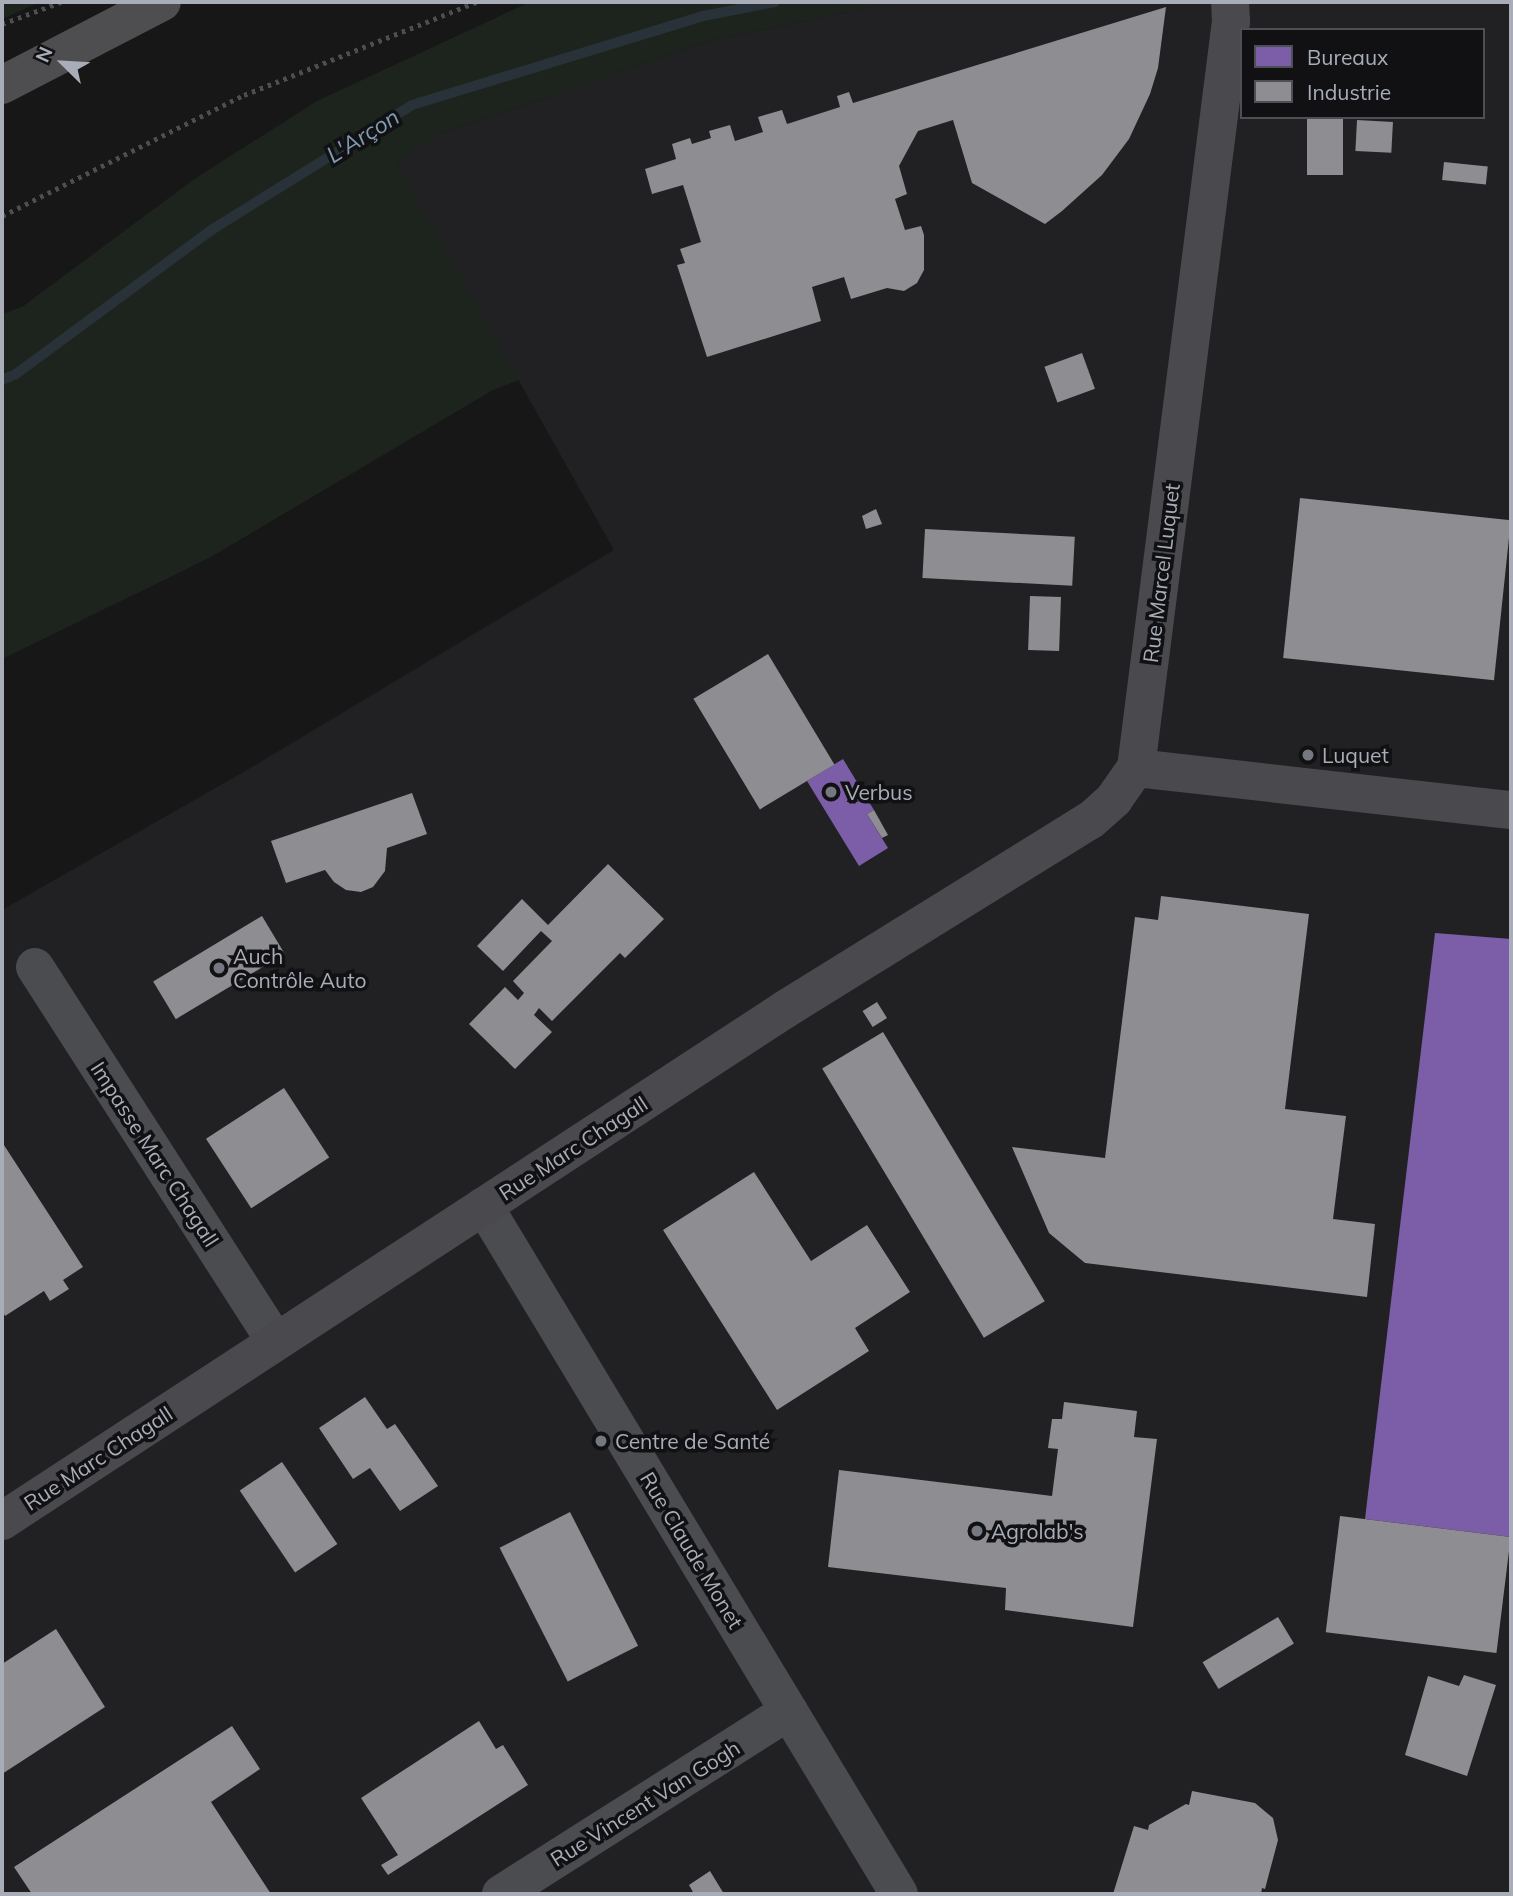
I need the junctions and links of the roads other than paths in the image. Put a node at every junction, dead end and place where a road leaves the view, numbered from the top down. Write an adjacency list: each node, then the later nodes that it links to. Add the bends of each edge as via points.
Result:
1 (162, 2): 3 (highway)
2 (1230, 2): 4 (street, Rue Marcel Luquet)
3 (2, 85)
4 (1136, 768): 5 (street); 7 (street, Rue Marc Chagall, via 1114,799 1091,820 784,1010)
5 (1511, 810)
6 (35, 967): 8 (street, Impasse Marc Chagall)
7 (484, 1206): 8 (street, Rue Marc Chagall); 10 (street, Rue Claude Monet)
8 (275, 1341): 9 (street, Rue Marc Chagall)
9 (2, 1521)
10 (789, 1711): 11 (street, Rue Vincent Van Gogh); 12 (street, Rue Claude Monet)
11 (501, 1894)
12 (899, 1894)

